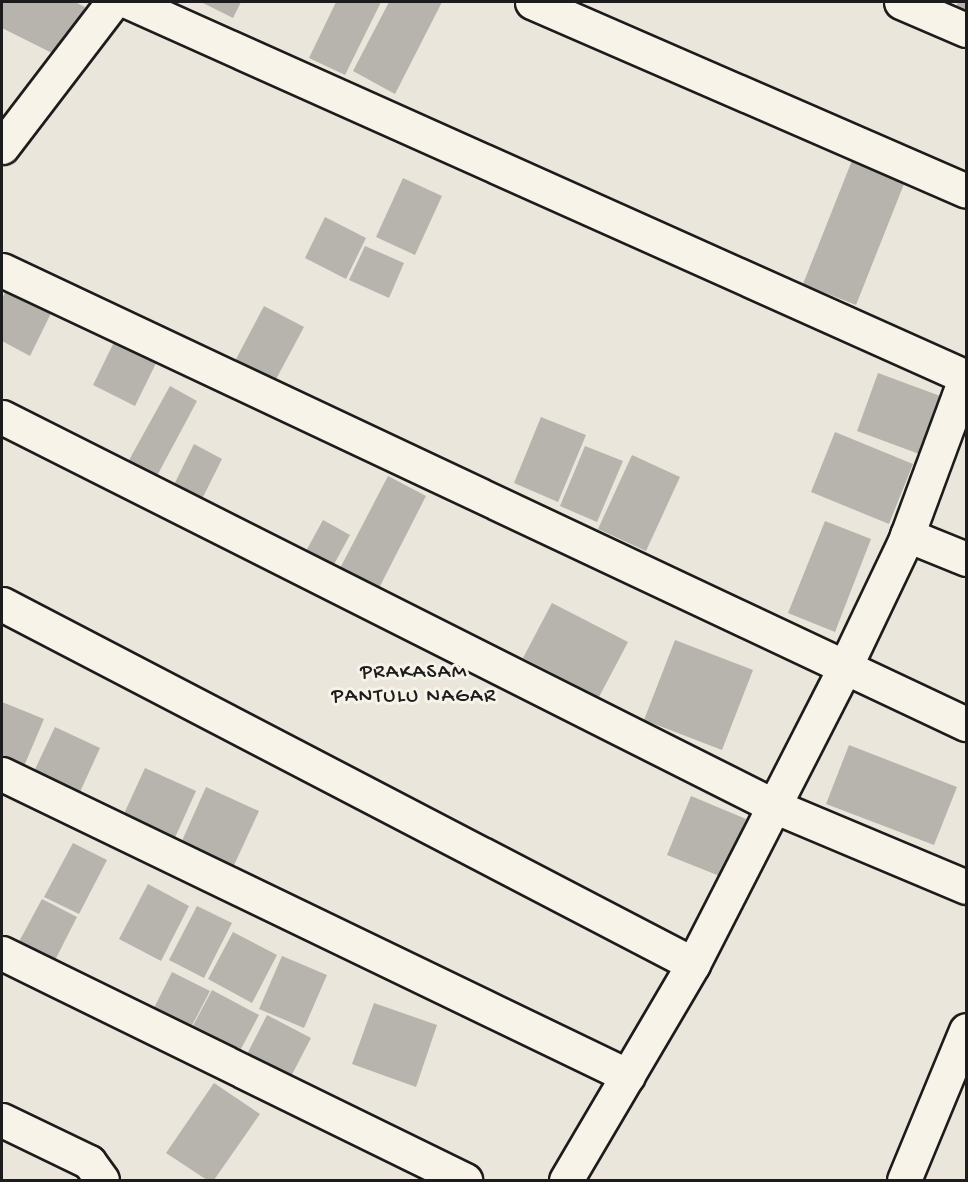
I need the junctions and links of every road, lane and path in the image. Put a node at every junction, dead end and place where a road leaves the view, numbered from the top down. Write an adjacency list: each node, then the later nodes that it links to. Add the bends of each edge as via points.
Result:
1 (113, 2): 6 (street)
2 (129, 2): 9 (street)
3 (532, 2): 7 (street)
4 (901, 2): 5 (street)
5 (966, 30)
6 (2, 147)
7 (966, 191)
8 (2, 270): 14 (street)
9 (966, 376): 11 (street)
10 (2, 417): 17 (street)
11 (907, 535): 12 (street); 14 (street)
12 (966, 559)
13 (2, 604): 20 (street)
14 (844, 669): 15 (street); 17 (street)
15 (966, 724)
16 (2, 774): 22 (street)
17 (776, 807): 18 (street); 20 (street)
18 (966, 887)
19 (2, 952): 25 (street)
20 (693, 963): 22 (street)
21 (966, 1030): 27 (street)
22 (628, 1076): 26 (street)
23 (2, 1120): 24 (street, via 89,1162)
24 (102, 1180)
25 (465, 1180)
26 (566, 1180)
27 (904, 1180)

